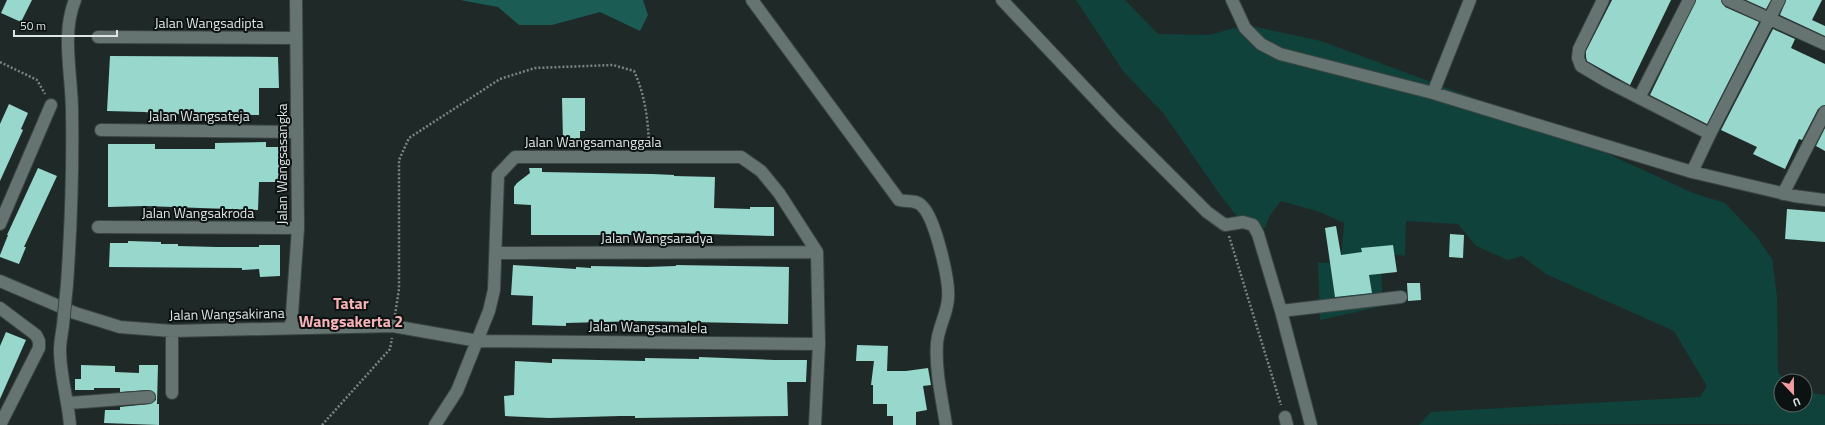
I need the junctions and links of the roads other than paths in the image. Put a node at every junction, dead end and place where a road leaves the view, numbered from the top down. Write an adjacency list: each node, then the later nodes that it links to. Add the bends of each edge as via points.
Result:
1 (75, 0): 40 (street, bridge, via 68,36 72,120 71,226 60,349)
2 (296, 0): 13 (street, Jalan Wangsasangka)
3 (752, 0): 45 (street, via 899,200 915,201 928,215 948,283 948,299 937,342)
4 (1002, 0): 33 (street, via 1207,212 1225,225 1243,222 1253,225)
5 (1232, 0): 15 (street, via 1245,28 1261,44 1280,54)
6 (1470, 0): 15 (street)
7 (1604, 0): 16 (street, via 1579,49 1579,63)
8 (1689, 0): 16 (street)
9 (1728, 0): 11 (street)
10 (1779, 0): 11 (street)
11 (1770, 20): 14 (street); 21 (street)
12 (98, 37): 13 (street, Jalan Wangsadipta)
13 (296, 38): 20 (street, Jalan Wangsasangka)
14 (1825, 44)
15 (1433, 93): 22 (street)
16 (1639, 98): 21 (street)
17 (51, 105): 25 (street)
18 (1825, 112): 23 (street)
19 (101, 130): 20 (street, Jalan Wangsateja)
20 (297, 132): 27 (street, Jalan Wangsasangka)
21 (1710, 134): 22 (street)
22 (1692, 172): 23 (street)
23 (1783, 194): 24 (street)
24 (1825, 200)
25 (0, 224)
26 (98, 227): 27 (street, Jalan Wangsakroda)
27 (298, 228): 34 (street, Jalan Wangsasangka)
28 (817, 252): 29 (street, Jalan Wangsaradya); 29 (street, Jalan Wangsamanggala, via 779,193 761,171 741,157 515,157 498,175); 37 (street)
29 (496, 253): 36 (street, Jalan Wangsamanggala, via 494,290)
30 (0, 281): 35 (street, Jalan Wangsakirana, via 76,313 120,327)
31 (1401, 297): 33 (street)
32 (0, 308): 41 (street, via 36,335 39,341 39,348)
33 (1281, 311): 46 (street)
34 (291, 328): 35 (street, Jalan Wangsakirana); 36 (street, Jalan Wangsakirana, via 393,326)
35 (172, 331): 38 (street)
36 (478, 341): 37 (street, Jalan Wangsamalela); 43 (street, Jalan Wangsamanggala, via 457,391)
37 (818, 344): 44 (street)
38 (172, 393)
39 (148, 397): 40 (street)
40 (68, 403): 42 (street)
41 (0, 424)
42 (70, 425)
43 (435, 425)
44 (815, 425)
45 (946, 425)
46 (1311, 425)

